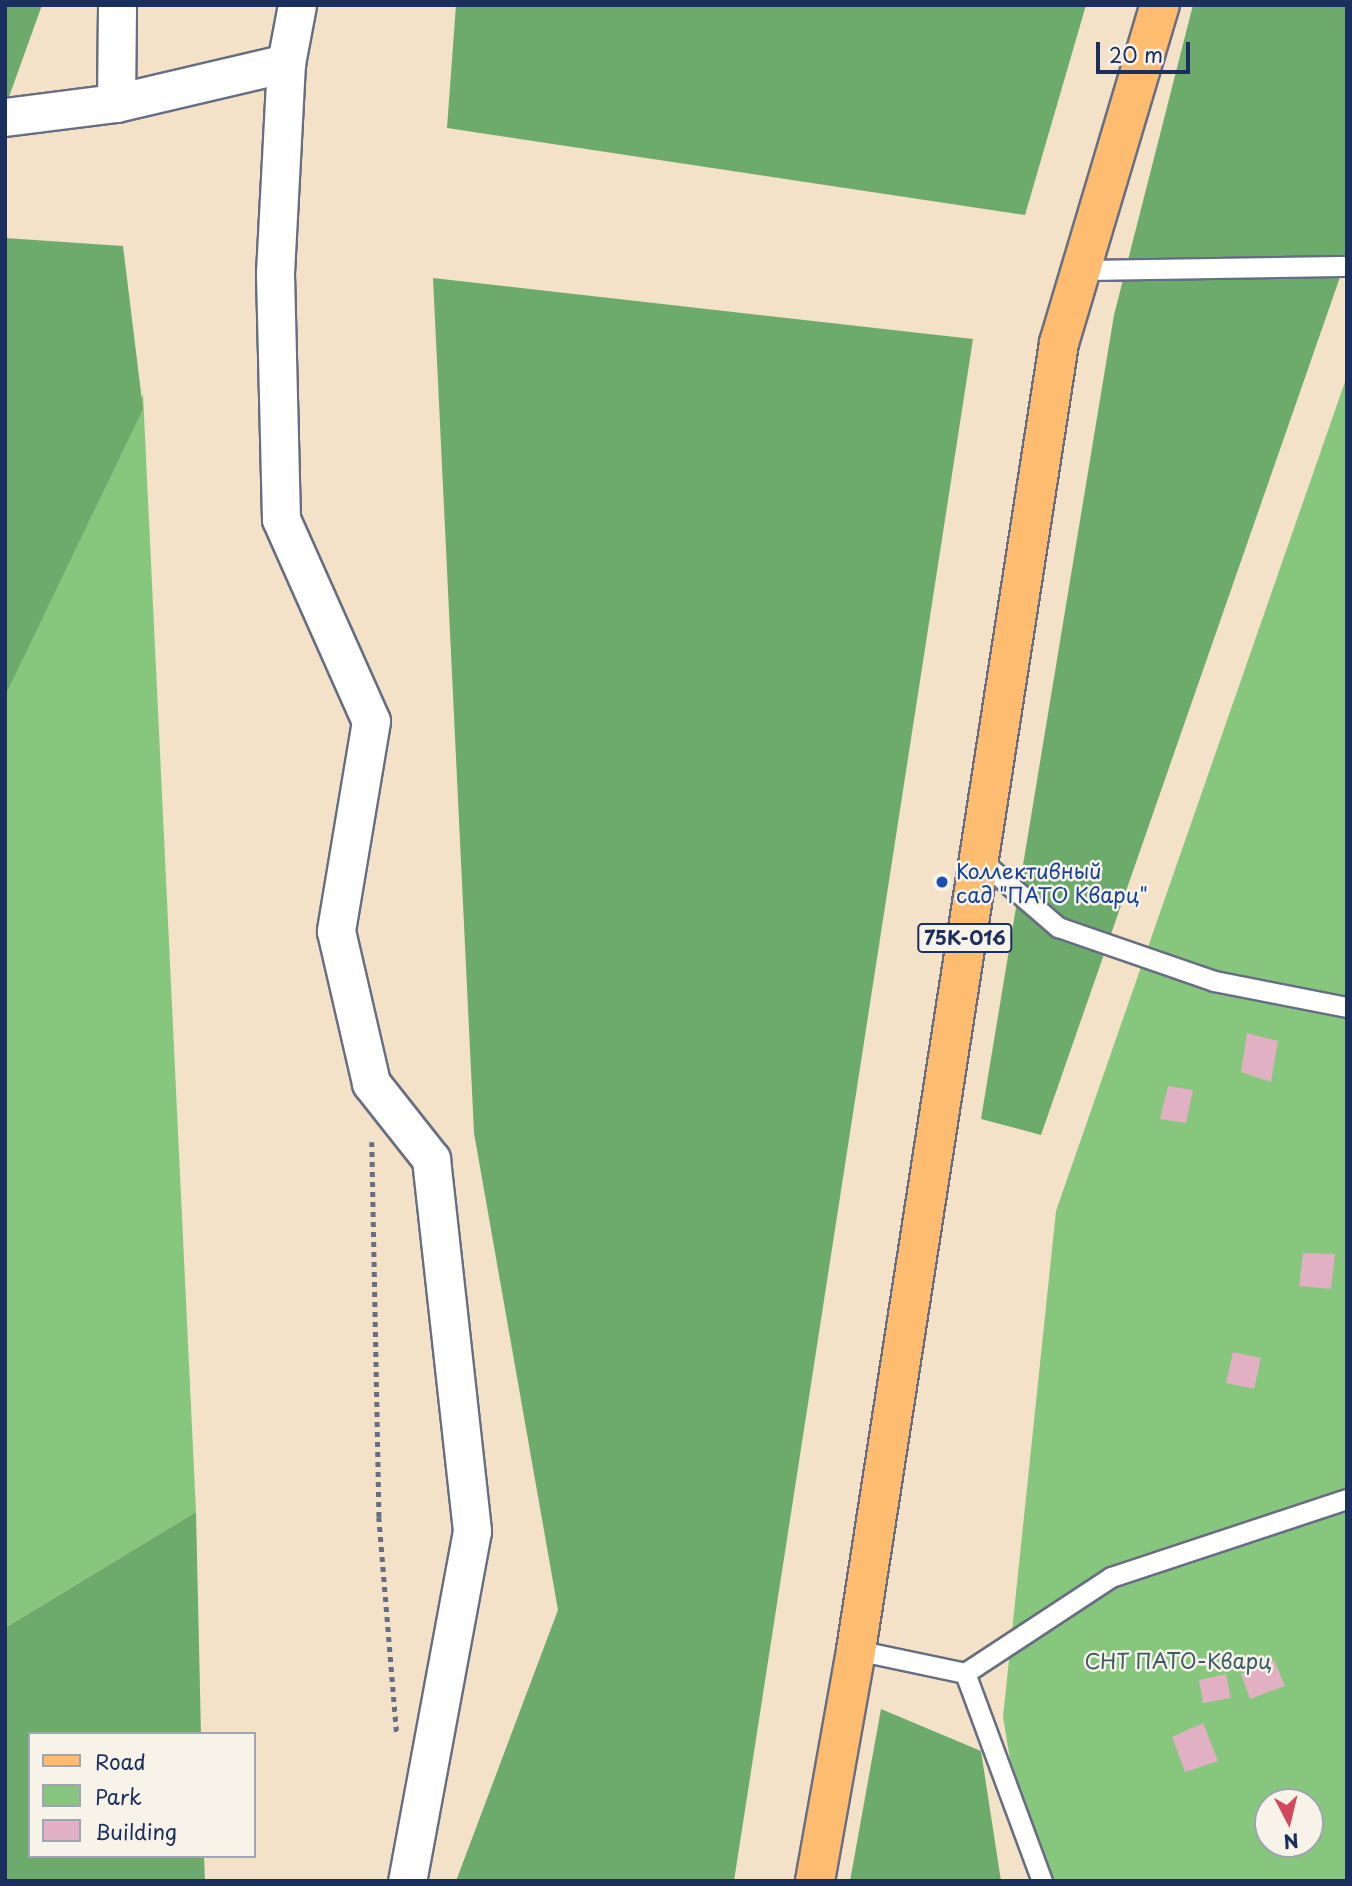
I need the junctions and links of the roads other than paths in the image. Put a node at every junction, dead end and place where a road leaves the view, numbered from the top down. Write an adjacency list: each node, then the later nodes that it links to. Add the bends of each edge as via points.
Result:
1 (117, 5): 5 (street)
2 (297, 5): 4 (street)
3 (1160, 5): 8 (main road, 75К-016)
4 (286, 63): 5 (street); 14 (street, via 275,274 281,519 371,721 336,930 371,1083 431,1160 472,1531)
5 (116, 103): 6 (street)
6 (5, 117)
7 (1347, 267): 8 (lane)
8 (1081, 270): 9 (main road, 75К-016, via 1059,343)
9 (978, 858): 10 (lane, via 1058,927 1214,981); 12 (main road, 75К-016)
10 (1347, 1007)
11 (1347, 1499): 13 (lane, via 1111,1577)
12 (856, 1650): 13 (lane); 15 (main road, 75К-016)
13 (965, 1674): 16 (lane)
14 (407, 1881)
15 (815, 1881)
16 (1042, 1881)

